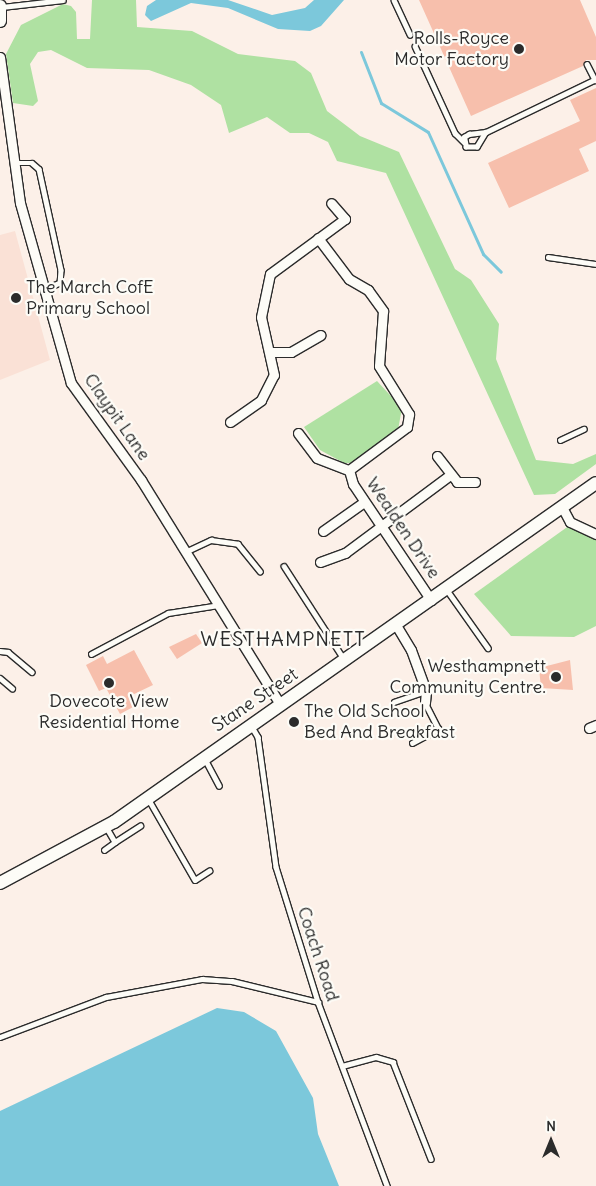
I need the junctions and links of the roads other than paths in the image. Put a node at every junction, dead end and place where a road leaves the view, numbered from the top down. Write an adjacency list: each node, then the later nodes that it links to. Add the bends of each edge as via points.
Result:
1 (63, 0): 3 (lane)
2 (394, 0): 5 (lane)
3 (0, 7): 4 (street)
4 (0, 21)
5 (410, 36)
6 (415, 46): 11 (lane, via 455,133)
7 (0, 57): 12 (street, Claypit Lane)
8 (587, 64): 9 (lane)
9 (596, 80): 10 (lane)
10 (486, 132): 11 (lane, via 469,134); 11 (lane, via 477,147 469,149)
11 (464, 142)
12 (15, 163): 17 (street, Claypit Lane); 17 (lane, via 32,163 39,169 61,270 60,283)
13 (332, 203): 14 (street, via 345,219)
14 (318, 238): 19 (street, via 270,274 261,316 263,338); 25 (street, Wealden Drive, via 349,279 368,290 383,311 379,366 409,414 407,427)
15 (548, 257): 16 (lane)
16 (596, 264)
17 (42, 291): 34 (street, Claypit Lane, via 71,383)
18 (320, 335): 19 (street, via 291,352)
19 (270, 352): 20 (street, via 274,375 270,390)
20 (230, 422)
21 (584, 429): 23 (lane)
22 (298, 433): 25 (street, via 317,458)
23 (560, 440)
24 (437, 456): 26 (street)
25 (350, 470): 29 (street, Wealden Drive)
26 (450, 476): 27 (street, via 456,482); 31 (street)
27 (475, 482)
28 (596, 483): 30 (street, Stane Street)
29 (364, 502): 31 (street, Wealden Drive); 32 (street, Wealden Drive)
30 (562, 507): 33 (street, via 570,522); 38 (street, Stane Street)
31 (381, 526): 35 (street, via 345,553); 39 (street, Wealden Drive)
32 (323, 531)
33 (596, 534)
34 (185, 552): 37 (lane, via 212,540 238,544); 40 (street, Claypit Lane)
35 (320, 562)
36 (284, 566): 45 (lane)
37 (260, 571)
38 (446, 589): 39 (street, Stane Street); 42 (lane)
39 (431, 600): 41 (street, Stane Street)
40 (218, 605): 44 (lane, via 168,614); 51 (street, Claypit Lane)
41 (396, 625): 45 (street, Stane Street); 49 (street)
42 (488, 648)
43 (0, 652): 46 (lane, via 8,652)
44 (91, 654)
45 (344, 660): 51 (street, Stane Street)
46 (32, 672)
47 (0, 678): 48 (lane)
48 (12, 688)
49 (426, 692): 50 (lane); 52 (street)
50 (394, 702)
51 (280, 704): 53 (street, Stane Street)
52 (425, 704): 54 (lane, via 438,729)
53 (250, 724): 55 (street, Stane Street); 64 (lane, Coach Road, via 258,737 276,867)
54 (412, 743)
55 (203, 756): 56 (lane); 57 (street, Stane Street)
56 (219, 785)
57 (146, 797): 58 (street, Stane Street); 62 (lane, via 195,880)
58 (106, 826): 60 (lane); 63 (street, Stane Street)
59 (140, 826): 60 (lane)
60 (115, 842): 61 (lane)
61 (104, 850)
62 (209, 871)
63 (0, 883)
64 (318, 1002): 65 (lane, via 232,980 202,979 106,998); 66 (lane, Coach Road)
65 (0, 1037)
66 (342, 1066): 67 (lane, via 376,1057 393,1062); 68 (lane, Coach Road)
67 (431, 1159)
68 (387, 1186)

